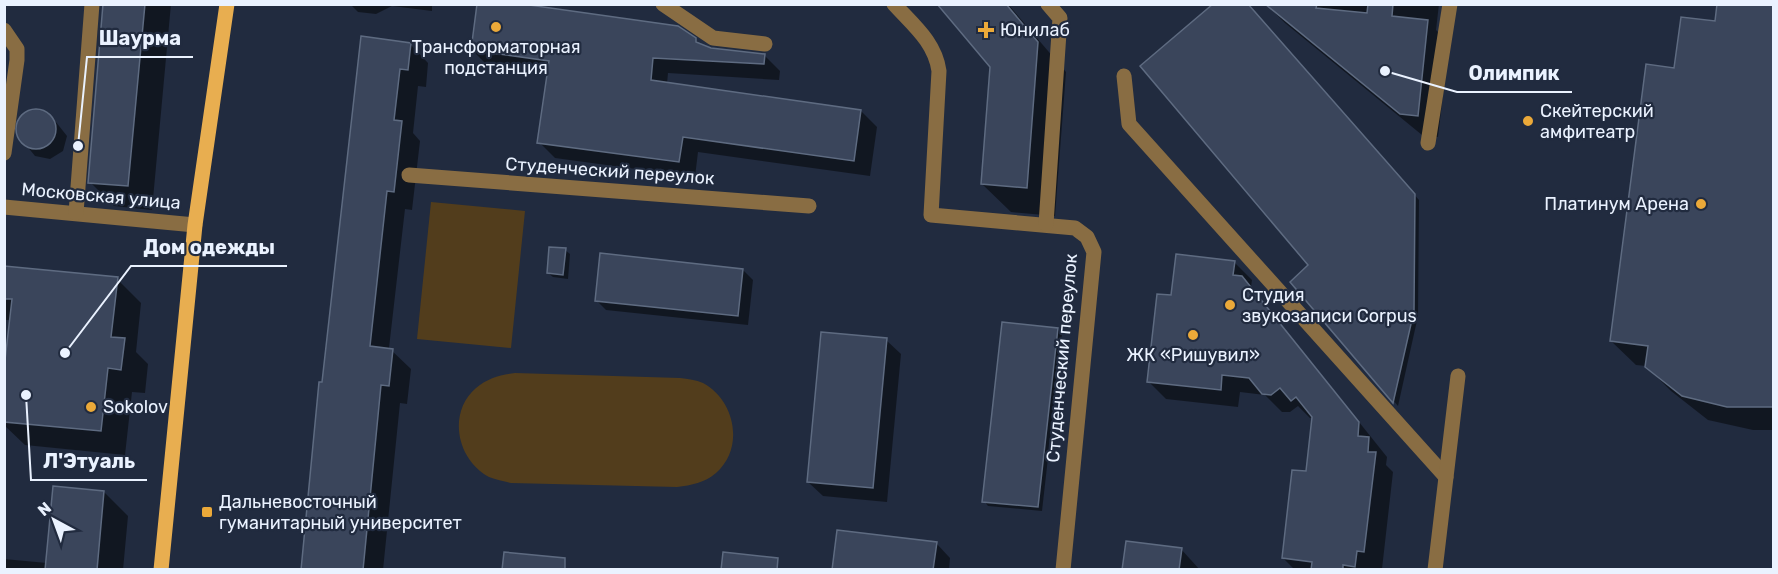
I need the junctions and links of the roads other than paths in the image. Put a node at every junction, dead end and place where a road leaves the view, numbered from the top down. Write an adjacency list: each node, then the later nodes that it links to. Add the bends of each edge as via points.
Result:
1 (92, 4): 15 (street)
2 (227, 4): 17 (main road)
3 (663, 4): 8 (street, via 713,38)
4 (894, 4): 16 (street, Студенческий переулок, via 937,56 931,215)
5 (1048, 4): 16 (street, via 1060,18)
6 (1450, 4): 10 (street)
7 (4, 30): 11 (street, via 17,49 17,60)
8 (765, 44)
9 (1124, 76): 19 (street, via 1129,124)
10 (1428, 143)
11 (4, 153)
12 (409, 175): 13 (street, Студенческий переулок)
13 (809, 206)
14 (4, 207): 15 (street, Московская улица)
15 (76, 213): 17 (street, Московская улица)
16 (1046, 224): 21 (street, Студенческий переулок, via 1075,228 1087,237 1094,252)
17 (195, 225): 20 (main road)
18 (1458, 376): 19 (street)
19 (1446, 477): 22 (street)
20 (161, 570)
21 (1063, 570)
22 (1435, 570)

